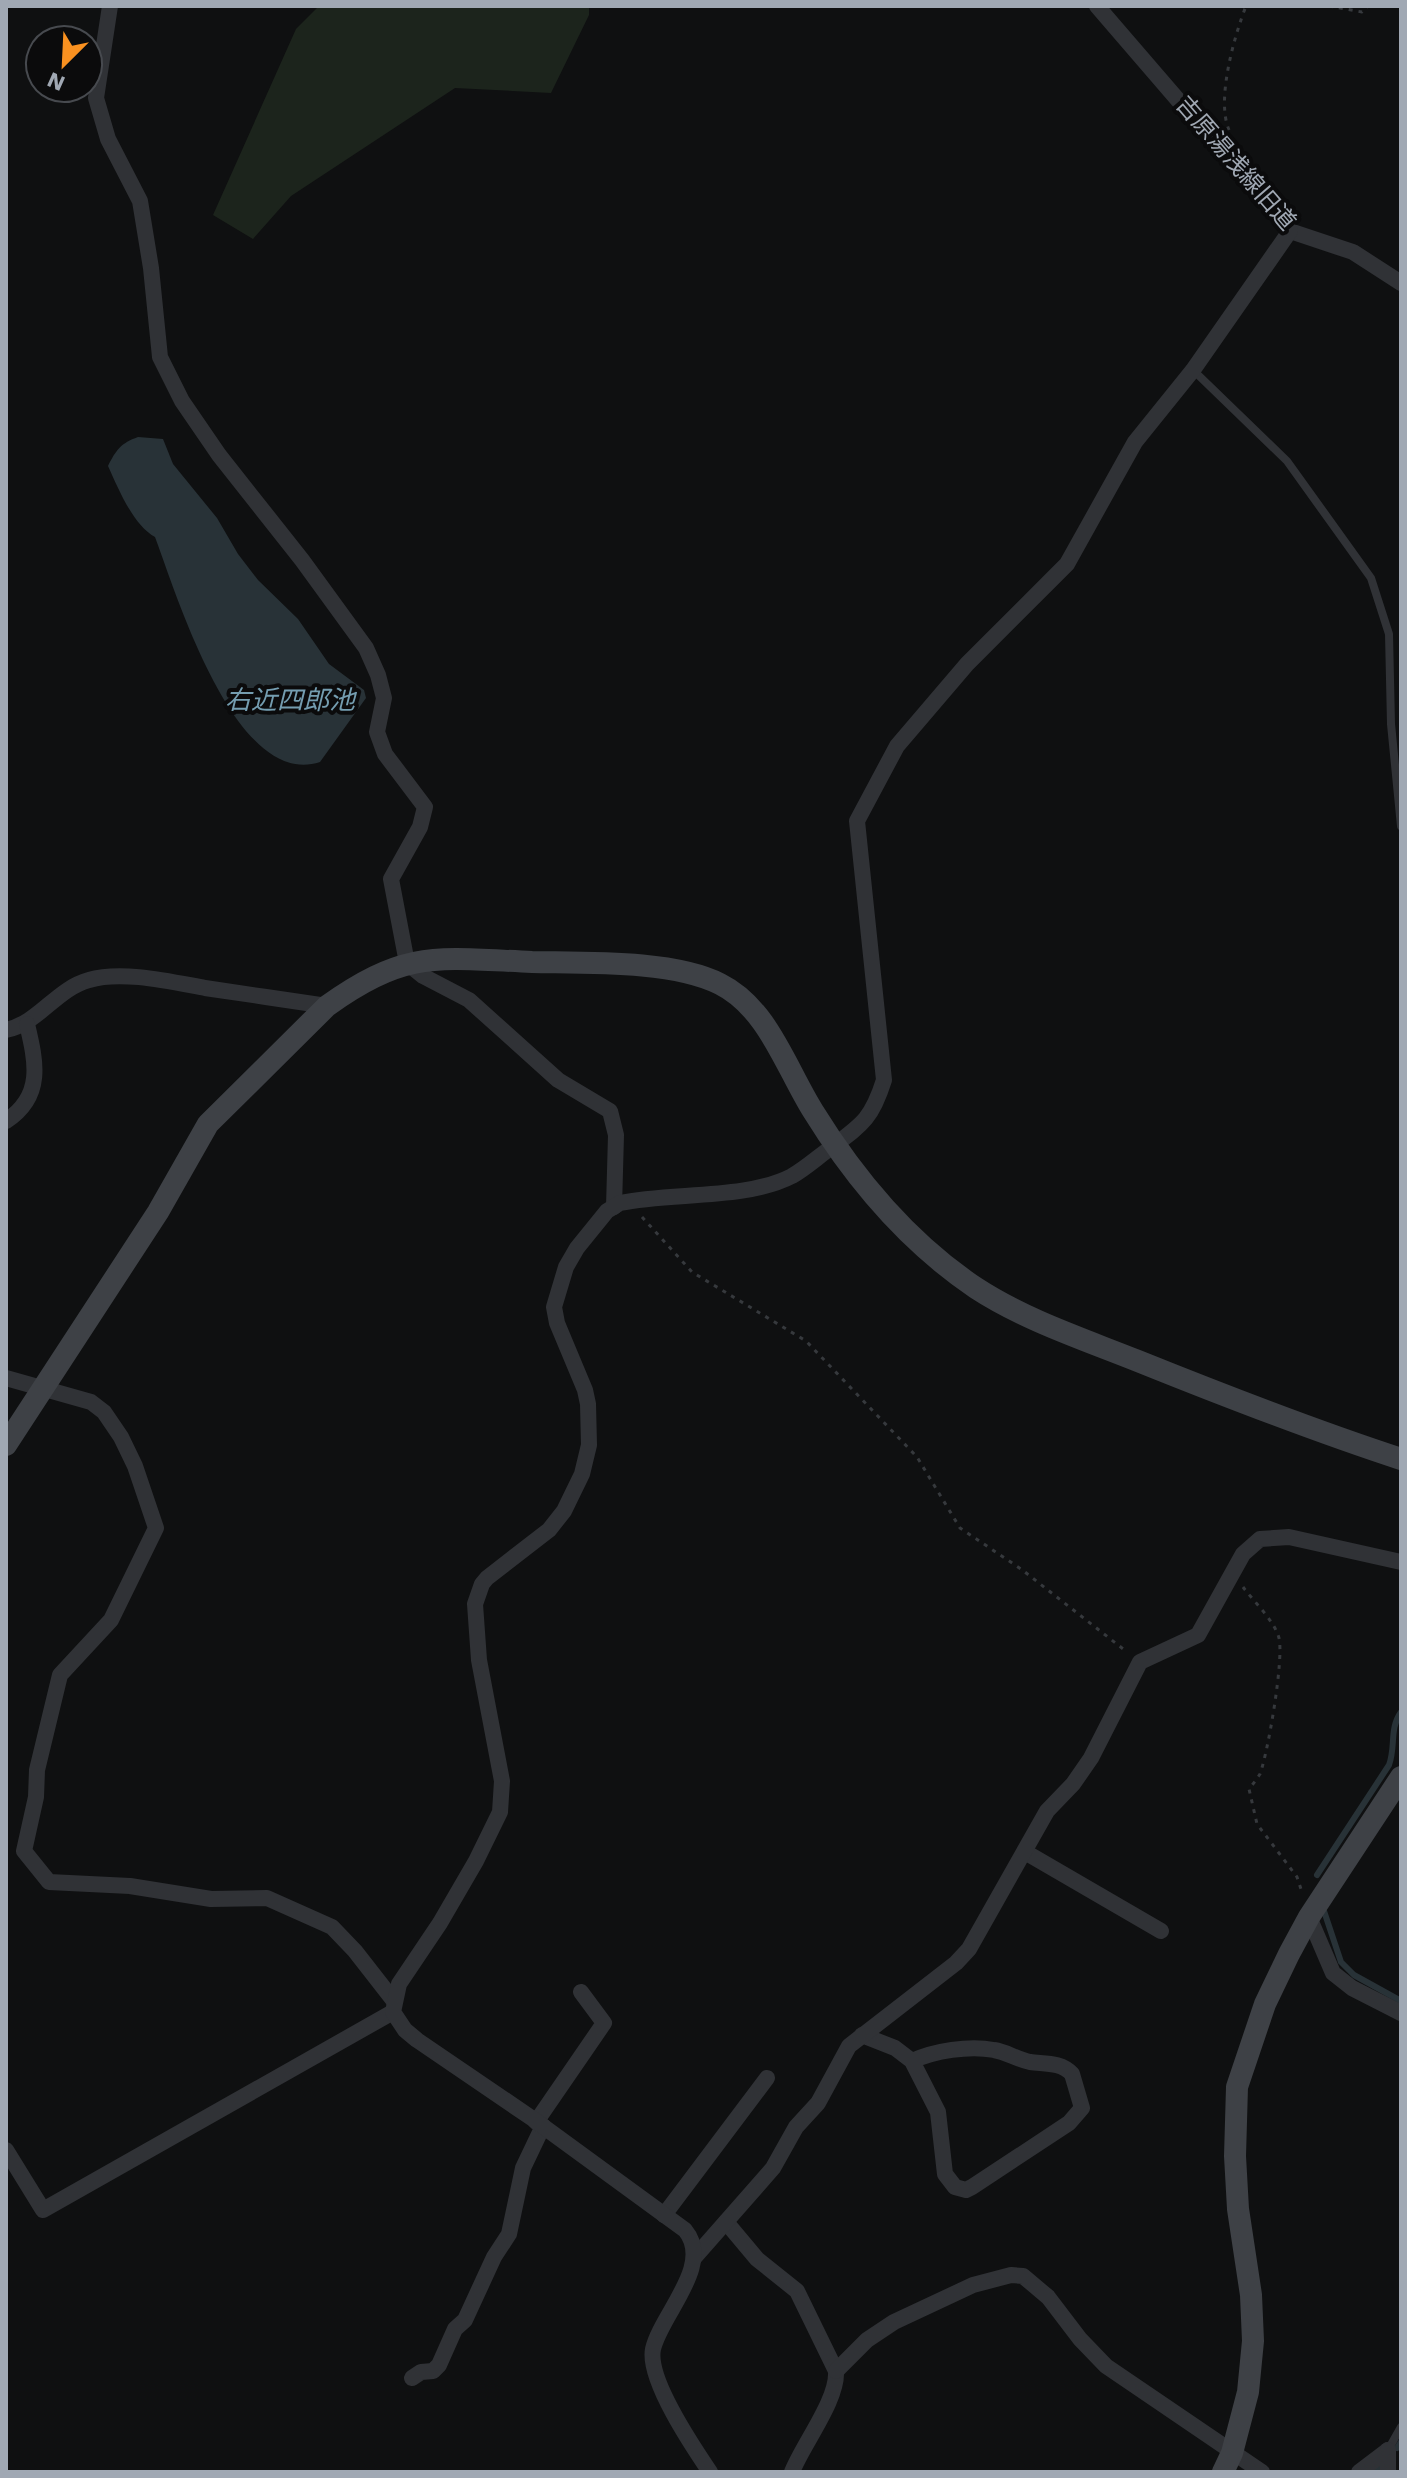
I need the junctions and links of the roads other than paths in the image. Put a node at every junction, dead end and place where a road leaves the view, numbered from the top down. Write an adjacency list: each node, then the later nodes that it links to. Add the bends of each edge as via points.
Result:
1 (110, 6): 7 (street, via 96,98 108,139 140,201 160,357 219,455 366,648 384,698 377,732 385,754 425,807 420,827 391,879)
2 (1097, 6): 3 (street, 吉原湯浅線旧道, via 1215,143 1246,170)
3 (1290, 231): 4 (street, 吉原湯浅線旧道, via 1353,252); 5 (street)
4 (1401, 283)
5 (1193, 370): 6 (lane, via 1287,461 1371,578 1389,634); 12 (street, via 1135,442 1067,564 967,664 897,746 857,821 884,1080 875,1108)
6 (1401, 826)
7 (407, 963): 8 (street, via 366,979); 12 (street, via 450,957 681,970 723,985 750,1007); 13 (street, via 469,1000 558,1080 610,1111)
8 (327, 1006): 9 (street, via 102,977 60,995); 15 (street, via 208,1124 158,1212)
9 (27, 1024): 10 (street); 11 (street, via 36,1076 21,1112)
10 (6, 1030)
11 (6, 1121)
12 (835, 1145): 13 (street, via 770,1184); 17 (street, via 917,1241 1003,1304 1269,1414)
13 (621, 1204): 24 (street, via 607,1211 577,1248 554,1307 588,1404 582,1474 549,1530 487,1578 475,1604 479,1660 502,1781 500,1812 476,1861 399,1984)
14 (6, 1378): 15 (street)
15 (43, 1389): 16 (street); 24 (street, via 91,1402 104,1412 135,1466 156,1528 111,1620 60,1675 24,1851 49,1882 130,1886 211,1899 267,1898 332,1927)
16 (6, 1445)
17 (1401, 1459)
18 (1401, 1562): 20 (street, via 1289,1537 1260,1539 1243,1554 1198,1635 1140,1662 1091,1758 1047,1811)
19 (1401, 1777): 21 (street)
20 (1025, 1852): 22 (street); 26 (street, via 969,1949)
21 (1309, 1917): 25 (street, via 1333,1973); 38 (street, via 1265,2004 1237,2087 1238,2209 1253,2341 1248,2392)
22 (1161, 1931)
23 (581, 1992): 29 (street, via 604,2023)
24 (393, 2007): 29 (street, via 417,2040); 30 (street, via 43,2210)
25 (1401, 2013)
26 (862, 2035): 27 (street); 32 (street, via 849,2046 773,2168)
27 (912, 2061): 27 (street, via 973,2048 1057,2065 1072,2074 1082,2108 1069,2123 972,2187 961,2189 945,2174 938,2112)
28 (767, 2078): 31 (street)
29 (540, 2124): 31 (street); 35 (street, via 523,2168 509,2234 439,2365)
30 (6, 2150)
31 (664, 2215): 33 (street, via 691,2238)
32 (726, 2222): 33 (street); 34 (street, via 757,2259 797,2291)
33 (694, 2258): 39 (street, via 653,2351 677,2421)
34 (836, 2371): 38 (street, via 867,2340 904,2317 973,2285 1023,2276 1048,2297 1106,2366); 40 (street, via 836,2383)
35 (412, 2378)
36 (1401, 2427): 37 (lane)
37 (1388, 2450): 42 (street); 43 (street)
38 (1227, 2463): 41 (street)
39 (710, 2472)
40 (792, 2472)
41 (1262, 2472)
42 (1359, 2472)
43 (1388, 2472)

